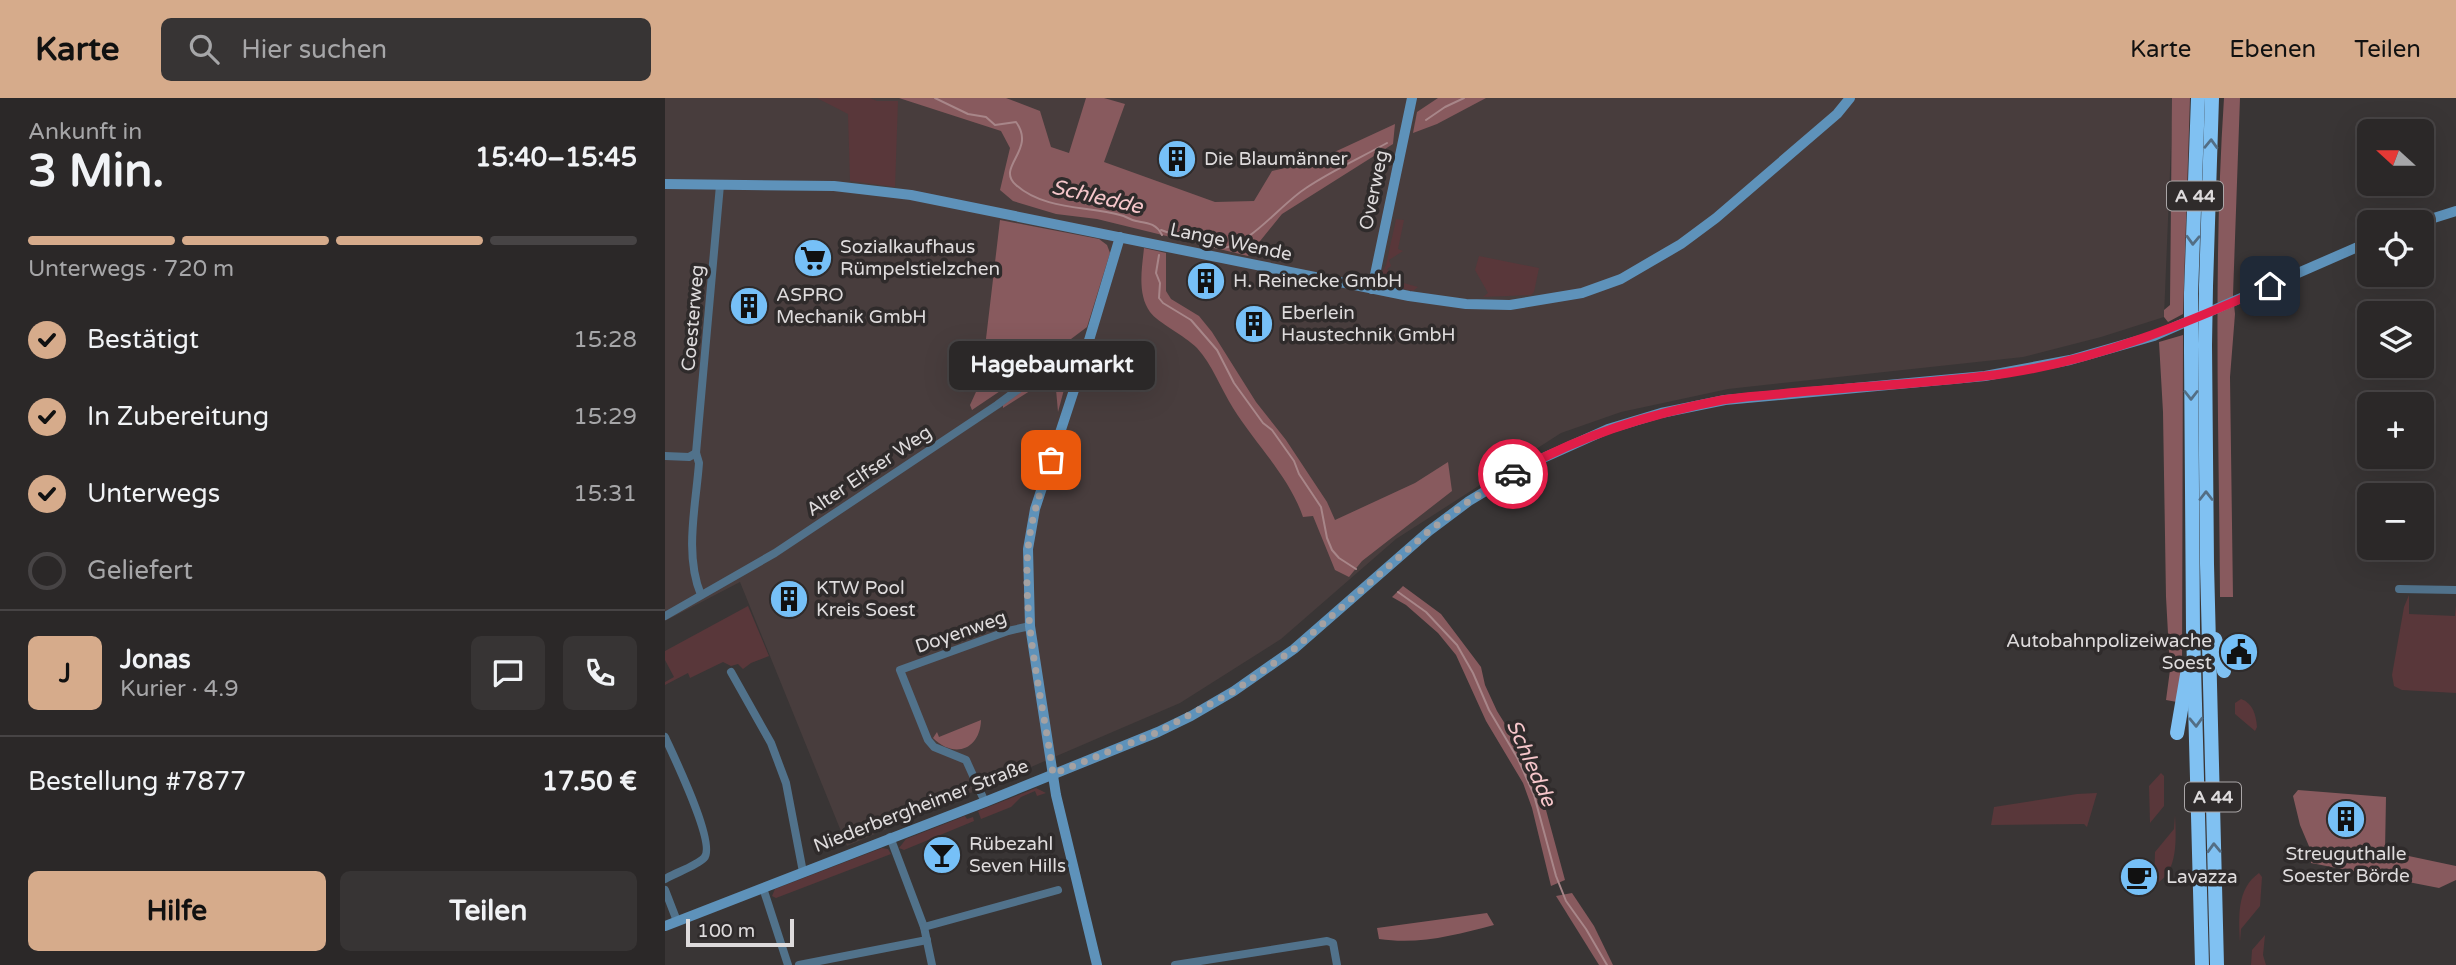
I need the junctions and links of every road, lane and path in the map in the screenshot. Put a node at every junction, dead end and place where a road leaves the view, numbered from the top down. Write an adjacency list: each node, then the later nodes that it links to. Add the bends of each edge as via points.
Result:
1 (1412, 98): 11 (main road, Overweg)
2 (1850, 98): 11 (main road, Lange Wende, via 1716,218 1621,279 1582,293 1510,305 1447,302)
3 (2198, 98): 15 (highway, A 44, one-way to 15, bridge, via 2191,351)
4 (2212, 98): 15 (highway, A 44, one-way to 4, bridge)
5 (665, 184): 6 (main road, Lange Wende)
6 (720, 185): 9 (main road, Lange Wende, via 834,186 911,195); 13 (street, Coesterweg)
7 (2456, 211): 8 (main road)
8 (2434, 218)
9 (1120, 237): 11 (main road, Lange Wende); 12 (main road)
10 (2357, 247): 26 (main road, Niederbergheimer Straße, via 2154,336 2070,360 1985,376 1725,400 1608,429 1532,463 1469,501 1294,649 1234,691 1158,732)
11 (1371, 289)
12 (1086, 345): 18 (street, Alter Elfser Weg, via 1069,352 775,553); 20 (main road, via 1035,509 1028,549)
13 (697, 453): 14 (street); 18 (street, Coesterweg, via 692,551)
14 (665, 456)
15 (2203, 585): 21 (highway); 21 (highway, A 44)
16 (2399, 589): 17 (street)
17 (2456, 590)
18 (701, 595): 19 (street, Alter Elfser Weg)
19 (665, 616)
20 (1030, 626): 26 (main road); 27 (street, Doyenweg, via 900,670 928,740 939,750 966,760)
21 (2205, 629): 23 (highway); 24 (highway); 44 (highway, A 44, one-way to 44); 45 (highway, A 44, one-way to 21)
22 (731, 671): 29 (street, via 771,743 786,783)
23 (2224, 671)
24 (2177, 733)
25 (665, 737): 30 (street, via 696,809 707,851 704,858)
26 (1053, 774): 27 (main road, Niederbergheimer Straße); 41 (main road)
27 (985, 802): 28 (main road, Niederbergheimer Straße)
28 (890, 837): 29 (main road, Niederbergheimer Straße); 36 (street)
29 (803, 872): 31 (main road, Niederbergheimer Straße)
30 (665, 878)
31 (764, 888): 34 (main road, Niederbergheimer Straße); 38 (street)
32 (665, 890): 34 (street)
33 (1058, 890): 36 (street)
34 (677, 922): 35 (main road, Niederbergheimer Straße)
35 (665, 926)
36 (924, 927): 37 (street)
37 (927, 940): 39 (street); 40 (street)
38 (788, 965)
39 (799, 965)
40 (932, 965)
41 (1097, 965)
42 (1175, 965): 43 (street, via 1327,941 1333,943)
43 (1337, 965)
44 (2202, 965)
45 (2217, 965)

